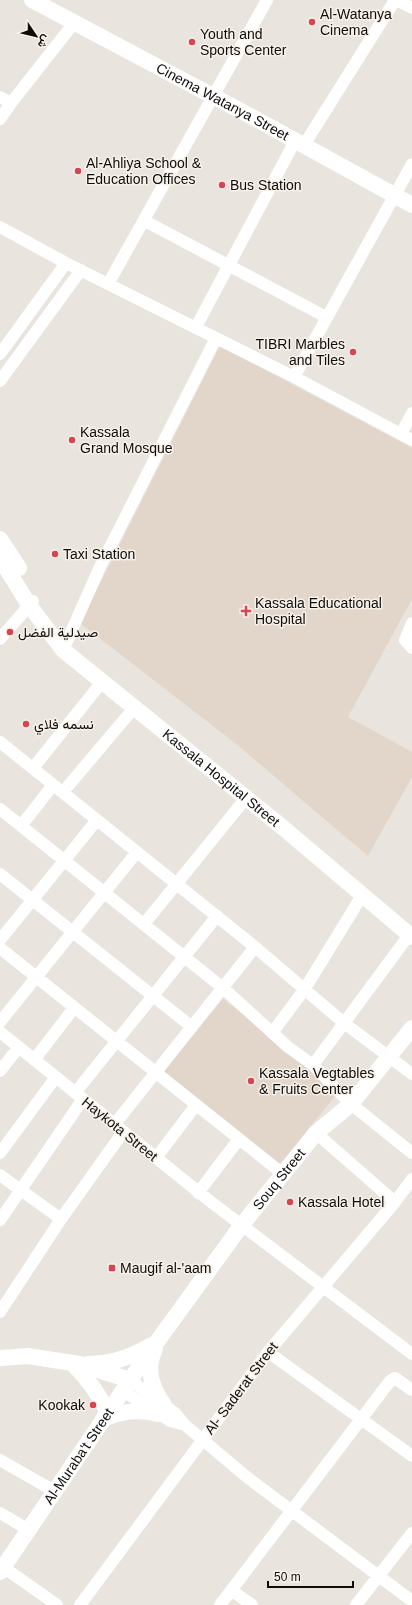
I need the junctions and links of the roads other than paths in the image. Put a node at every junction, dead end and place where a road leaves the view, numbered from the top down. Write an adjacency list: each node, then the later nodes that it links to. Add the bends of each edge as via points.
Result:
1 (32, 0): 5 (main road, Cinema Watanya Street)
2 (267, 0): 6 (street)
3 (396, 0): 4 (street); 9 (street)
4 (412, 8)
5 (74, 23): 6 (main road, Cinema Watanya Street); 7 (street)
6 (214, 96): 9 (main road, Cinema Watanya Street); 13 (street)
7 (5, 100): 8 (street)
8 (0, 120)
9 (300, 143): 11 (main road, Cinema Watanya Street); 16 (street)
10 (412, 164): 11 (street)
11 (394, 195): 12 (main road, Cinema Watanya Street); 19 (street)
12 (412, 205)
13 (145, 221): 16 (street); 18 (street)
14 (0, 227): 15 (street)
15 (66, 263): 17 (street); 22 (street)
16 (228, 265): 19 (street); 20 (street)
17 (81, 270): 18 (street); 23 (street)
18 (108, 284): 20 (street)
19 (326, 317): 25 (street)
20 (196, 327): 21 (street)
21 (216, 338): 25 (street); 36 (street, via 100,566)
22 (10, 340): 23 (street); 24 (street)
23 (23, 350): 26 (street)
24 (0, 354)
25 (294, 377): 28 (street)
26 (0, 380)
27 (412, 413): 28 (street)
28 (401, 434): 29 (street)
29 (412, 440)
30 (0, 539): 32 (main road, via 29,586)
31 (0, 558): 32 (main road)
32 (33, 607): 34 (street); 36 (main road, Kassala Hospital Street)
33 (412, 623): 35 (street, via 405,640)
34 (0, 639)
35 (412, 648)
36 (63, 650): 37 (main road, Kassala Hospital Street)
37 (102, 682): 38 (main road, Kassala Hospital Street); 40 (street)
38 (134, 708): 41 (street); 42 (main road, Kassala Hospital Street)
39 (2, 748): 40 (street)
40 (33, 768): 41 (street)
41 (58, 788): 44 (street); 45 (street)
42 (246, 798): 49 (street); 51 (main road, Kassala Hospital Street)
43 (0, 809): 45 (street)
44 (97, 820): 46 (street); 47 (street)
45 (21, 826): 47 (street)
46 (137, 852): 49 (street); 50 (street)
47 (64, 860): 50 (street); 52 (street)
48 (0, 874): 52 (street)
49 (177, 884): 53 (street); 54 (street)
50 (105, 893): 54 (street); 55 (street)
51 (363, 894): 56 (main road, Kassala Hospital Street); 63 (street)
52 (32, 899): 55 (street); 57 (street)
53 (217, 916): 58 (street); 60 (street)
54 (144, 924): 60 (street)
55 (72, 932): 61 (street); 64 (street)
56 (410, 936): 67 (street)
57 (0, 940)
58 (255, 947): 62 (street); 63 (street)
59 (0, 948): 61 (street)
60 (184, 956): 62 (street); 64 (street)
61 (36, 977): 65 (street); 66 (street)
62 (223, 988): 68 (street); 71 (street)
63 (304, 990): 67 (street); 71 (street)
64 (152, 996): 68 (street); 72 (street)
65 (74, 1008): 72 (street); 75 (street)
66 (0, 1022)
67 (344, 1023): 74 (street); 76 (street)
68 (192, 1027): 78 (street)
69 (412, 1028): 74 (main road, Souq Street)
70 (0, 1032): 73 (street, Haykota Street)
71 (272, 1033): 76 (street)
72 (116, 1041): 78 (street); 81 (street)
73 (20, 1047): 75 (street, Haykota Street); 77 (street)
74 (389, 1056): 79 (street); 82 (main road, Souq Street)
75 (34, 1060): 80 (street, Haykota Street)
76 (313, 1065): 82 (street)
77 (2, 1066)
78 (155, 1073): 83 (street); 84 (street)
79 (412, 1074)
80 (56, 1077): 81 (street, Haykota Street); 87 (street)
81 (79, 1096): 84 (street, Haykota Street); 93 (street)
82 (351, 1104): 85 (main road, Souq Street); 88 (street)
83 (196, 1105): 86 (street); 89 (street)
84 (118, 1128): 89 (street, Haykota Street); 96 (street)
85 (316, 1133): 90 (main road, Souq Street); 95 (street)
86 (239, 1139): 90 (street); 94 (street)
87 (0, 1153)
88 (412, 1153)
89 (156, 1158): 94 (street, Haykota Street)
90 (283, 1174): 98 (main road, Souq Street)
91 (0, 1175): 93 (street)
92 (412, 1179): 95 (street, Al- Saderat Street)
93 (21, 1191): 96 (street); 97 (street)
94 (198, 1192): 98 (street, Haykota Street)
95 (395, 1202): 99 (street, Al- Saderat Street)
96 (61, 1218): 100 (street)
97 (0, 1220)
98 (241, 1226): 99 (street, Haykota Street); 102 (main road, Souq Street)
99 (323, 1285): 103 (street, Al- Saderat Street); 104 (street, Haykota Street)
100 (3, 1298): 101 (street)
101 (0, 1312)
102 (159, 1341): 106 (main road, via 133,1356 104,1364); 107 (main road, Al-Muraba't Street); 109 (main road, via 151,1356 150,1374)
103 (268, 1352): 111 (street); 112 (street, Al- Saderat Street)
104 (412, 1354)
105 (0, 1358): 106 (main road, via 28,1356)
106 (76, 1364): 107 (main road); 110 (main road, via 99,1395)
107 (126, 1386): 109 (street); 110 (main road, Al-Muraba't Street)
108 (412, 1390): 111 (street, via 395,1378 390,1380)
109 (161, 1409): 110 (main road, via 130,1410); 112 (street, via 175,1413)
110 (106, 1416): 115 (main road, Al-Muraba't Street)
111 (360, 1418): 113 (street); 116 (street)
112 (202, 1440): 116 (street); 125 (street, Al- Saderat Street)
113 (412, 1456)
114 (0, 1460): 115 (street)
115 (56, 1492): 118 (main road, Al-Muraba't Street)
116 (290, 1510): 121 (street); 122 (street)
117 (0, 1513): 118 (street)
118 (29, 1530): 120 (main road, Al-Muraba't Street)
119 (412, 1533): 121 (street)
120 (1, 1570): 124 (street)
121 (379, 1576): 123 (street); 128 (street)
122 (230, 1590): 126 (street); 127 (street)
123 (412, 1601)
124 (57, 1605)
125 (80, 1605)
126 (220, 1605)
127 (252, 1605)
128 (356, 1605)

